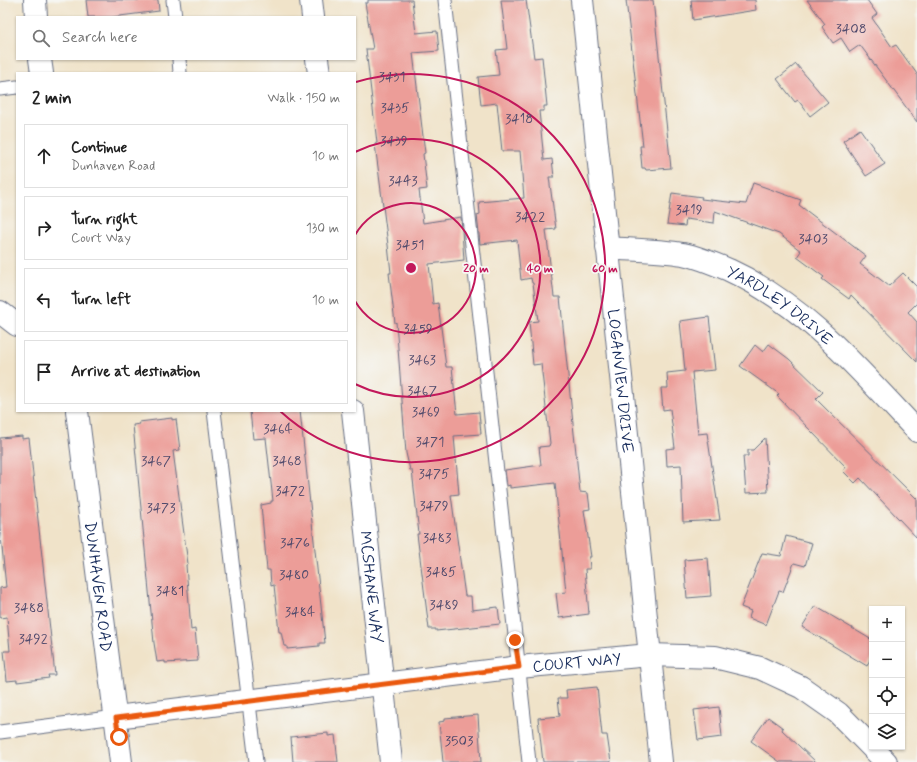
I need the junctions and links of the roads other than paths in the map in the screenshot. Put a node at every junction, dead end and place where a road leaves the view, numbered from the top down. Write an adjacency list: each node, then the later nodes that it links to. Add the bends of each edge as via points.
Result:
1 (35, 0): 6 (street)
2 (173, 0): 7 (lane)
3 (311, 0): 8 (street)
4 (445, 0): 25 (lane)
5 (582, 0): 17 (street, LOGANVIEW DRIVE)
6 (36, 16)
7 (174, 16)
8 (313, 16)
9 (40, 60): 12 (street)
10 (179, 60): 13 (lane)
11 (317, 60): 14 (street)
12 (42, 72)
13 (180, 72)
14 (319, 72)
15 (16, 87): 16 (lane)
16 (0, 89)
17 (607, 248): 23 (street, YARDLEY DRIVE, via 684,254 718,265 753,281 790,305 833,343); 24 (street, LOGANVIEW DRIVE)
18 (0, 312): 19 (street)
19 (16, 324)
20 (77, 412): 28 (street, DUNHAVEN ROAD)
21 (214, 412): 27 (lane)
22 (353, 412): 26 (street, MCSHANE WAY)
23 (917, 431)
24 (650, 655): 25 (street, COURT WAY); 34 (street, LOGANVIEW DRIVE); 35 (street, COURT WAY, via 715,657 760,668 801,688 838,713)
25 (519, 667): 26 (street, COURT WAY); 33 (lane)
26 (382, 684): 27 (street, COURT WAY); 32 (street, MCSHANE WAY)
27 (250, 702): 28 (street, COURT WAY); 31 (lane)
28 (116, 718): 29 (lane); 30 (street, DUNHAVEN ROAD)
29 (0, 732)
30 (121, 762)
31 (256, 762)
32 (391, 762)
33 (529, 762)
34 (661, 762)
35 (886, 762)

